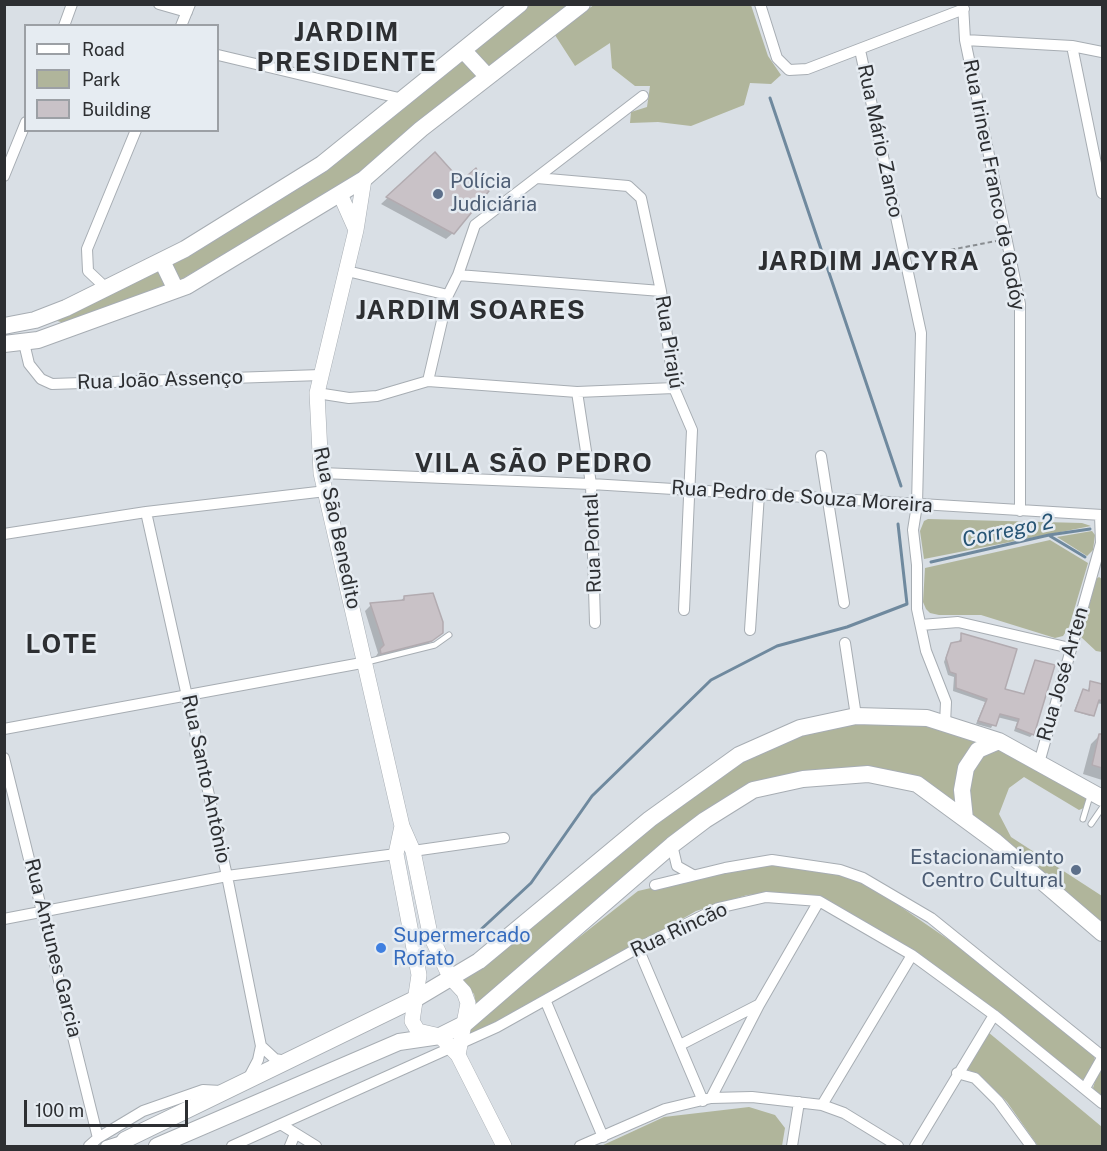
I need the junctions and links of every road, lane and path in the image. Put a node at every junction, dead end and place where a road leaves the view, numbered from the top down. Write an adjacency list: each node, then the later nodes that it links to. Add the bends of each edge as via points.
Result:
1 (72, 4): 8 (street)
2 (159, 4): 7 (street)
3 (520, 4): 12 (main road)
4 (582, 4): 16 (main road)
5 (760, 4): 13 (street, via 777,58 789,70 807,69)
6 (964, 7): 10 (street, Rua Irineu Franco de Godóy); 13 (street)
7 (188, 8): 9 (street)
8 (65, 24)
9 (182, 24)
10 (965, 40): 11 (street); 27 (street, Rua Irineu Franco de Godóy)
11 (1072, 46): 14 (street); 24 (street)
12 (463, 50): 16 (main road); 18 (main road)
13 (860, 50): 28 (street, Rua Mário Zanco)
14 (1102, 52)
15 (219, 55): 18 (street)
16 (488, 77): 23 (main road)
17 (643, 96): 22 (street)
18 (403, 99): 29 (main road, via 322,164)
19 (24, 127): 21 (street)
20 (135, 132): 32 (street, via 87,249 88,271)
21 (4, 176)
22 (537, 178): 31 (street, via 476,225); 34 (street, Rua Pirajú, via 628,186 641,198)
23 (364, 179): 25 (main road); 26 (main road, Rua São Benedito)
24 (1102, 193)
25 (340, 194): 26 (main road); 33 (main road)
26 (356, 230): 30 (main road, Rua São Benedito)
27 (1008, 238): 28 (path); 52 (street, Rua Irineu Franco de Godóy, via 1020,304)
28 (905, 259): 51 (street, Rua Mário Zanco, via 921,333)
29 (162, 261): 32 (main road); 33 (main road)
30 (347, 271): 35 (street); 39 (main road, Rua São Benedito)
31 (459, 275): 34 (street); 35 (street)
32 (106, 288): 36 (main road, via 35,320)
33 (176, 290): 37 (main road)
34 (661, 291): 41 (street, Rua Pirajú)
35 (448, 295): 40 (street)
36 (4, 326)
37 (24, 343): 38 (main road); 39 (street, Rua João Assenço, via 29,364 41,379 52,384)
38 (4, 344)
39 (321, 375): 43 (main road, Rua São Benedito)
40 (428, 381): 42 (street); 43 (street, via 377,396 349,398)
41 (675, 388): 42 (street); 47 (street, Rua Pirajú, via 692,430)
42 (577, 392): 46 (street, Rua Pontal)
43 (317, 393): 45 (main road, Rua São Benedito)
44 (821, 456): 50 (street)
45 (321, 472): 46 (street, Rua Pedro de Souza Moreira); 48 (main road, Rua São Benedito)
46 (591, 484): 47 (street, Rua Pedro de Souza Moreira); 58 (street, Rua Pontal)
47 (689, 490): 49 (street, Rua Pedro de Souza Moreira); 57 (street, Rua Pirajú)
48 (326, 491): 53 (street); 64 (main road, Rua São Benedito)
49 (759, 494): 50 (street, Rua Pedro de Souza Moreira); 60 (street)
50 (827, 499): 51 (street, Rua Pedro de Souza Moreira); 56 (street)
51 (917, 505): 52 (street, Rua Pedro de Souza Moreira); 59 (street, Rua Mário Zanco, via 913,530)
52 (1020, 511): 54 (street, Rua Pedro de Souza Moreira)
53 (146, 512): 55 (street); 65 (street, Rua Santo Antônio)
54 (1101, 515): 63 (street, Rua José Arten, via 1101,543)
55 (4, 534)
56 (844, 603)
57 (684, 610)
58 (596, 623)
59 (921, 625): 63 (street, via 958,622); 67 (street, Rua Mário Zanco, via 926,651 946,702)
60 (750, 630)
61 (449, 634): 64 (lane, via 435,645)
62 (845, 643): 66 (street)
63 (1070, 648): 71 (street, Rua José Arten)
64 (366, 662): 65 (street); 77 (main road, Rua São Benedito)
65 (188, 697): 68 (street); 83 (street, Rua Santo Antônio)
66 (856, 716): 67 (main road, via 927,718); 91 (main road, via 800,728 739,755 651,819 479,961)
67 (945, 723): 69 (main road)
68 (4, 729)
69 (999, 741): 71 (main road); 74 (main road, via 978,750 966,768)
70 (4, 758): 86 (street, Rua Antunes Garcia)
71 (1039, 763): 72 (main road)
72 (1096, 794): 75 (lane, via 1090,799)
73 (1102, 808): 76 (lane)
74 (965, 819): 79 (main road, via 917,784 868,774 803,779 753,790); 88 (main road)
75 (1083, 819)
76 (1091, 824)
77 (402, 826): 80 (main road, Rua São Benedito); 81 (main road, Rua São Benedito)
78 (504, 838): 81 (street)
79 (672, 845): 82 (street, via 676,866); 96 (main road)
80 (396, 854): 81 (main road); 83 (street); 92 (main road, Rua São Benedito, via 419,975)
81 (414, 858): 91 (main road, Rua São Benedito, via 430,934)
82 (693, 875): 84 (street); 101 (street, via 772,860 822,866 863,878 931,918)
83 (227, 876): 86 (street); 98 (street, Rua Santo Antônio)
84 (655, 885)
85 (819, 901): 89 (street, Rua Rincão, via 766,897 718,908); 90 (street, Rua Rincão); 94 (street)
86 (43, 913): 87 (street); 114 (street, Rua Antunes Garcia)
87 (4, 919)
88 (1102, 933)
89 (638, 948): 93 (street, Rua Rincão); 99 (street)
90 (912, 955): 95 (street, Rua Rincão); 110 (street)
91 (450, 976): 92 (main road); 96 (main road, via 468,1003)
92 (417, 998): 97 (main road, via 412,1006 412,1021 418,1031); 102 (main road)
93 (546, 1002): 100 (street, Rua Rincão); 113 (street)
94 (759, 1005): 99 (street); 107 (street)
95 (994, 1015): 103 (street); 105 (street, Rua Rincão)
96 (466, 1023): 97 (main road); 100 (main road)
97 (440, 1035): 100 (main road); 118 (main road, via 399,1042)
98 (261, 1046): 102 (street, via 275,1059); 104 (street)
99 (680, 1046): 107 (street)
100 (457, 1049): 111 (street, Rua Rincão); 122 (main road)
101 (1102, 1057): 105 (street)
102 (288, 1062): 104 (main road)
103 (957, 1073): 126 (street); 127 (street, via 975,1078 998,1101)
104 (246, 1082): 106 (main road)
105 (1085, 1088): 109 (street, Rua Rincão)
106 (228, 1091): 114 (street, via 203,1090 153,1107); 115 (main road)
107 (707, 1100): 108 (street, via 752,1097); 113 (street, via 665,1110)
108 (799, 1102): 110 (street); 124 (street)
109 (1102, 1103)
110 (822, 1105): 125 (street, via 844,1113)
111 (282, 1125): 112 (street); 119 (street, Rua Rincão)
112 (294, 1134): 120 (street); 121 (street)
113 (603, 1137): 123 (street)
114 (98, 1138): 116 (street)
115 (123, 1143): 117 (street)
116 (89, 1146)
117 (106, 1146)
118 (157, 1146)
119 (232, 1146)
120 (290, 1146)
121 (316, 1146)
122 (504, 1146)
123 (580, 1146)
124 (792, 1146)
125 (898, 1146)
126 (915, 1146)
127 (1031, 1146)

